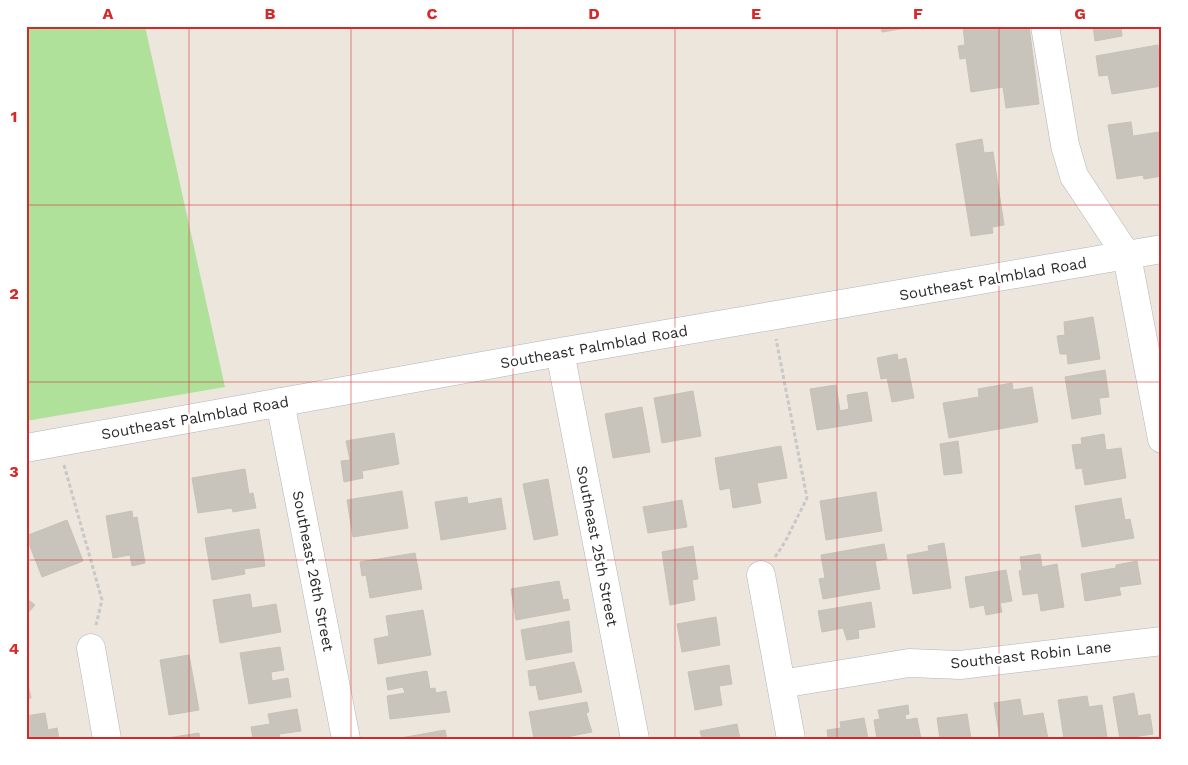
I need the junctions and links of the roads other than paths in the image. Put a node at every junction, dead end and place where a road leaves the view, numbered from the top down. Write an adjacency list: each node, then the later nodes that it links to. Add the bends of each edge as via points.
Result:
1 (1045, 26): 3 (street, via 1065,145 1074,176)
2 (1162, 250): 3 (street, Southeast Palmblad Road)
3 (1126, 256): 4 (street, Southeast Palmblad Road); 6 (street)
4 (560, 352): 5 (street, Southeast Palmblad Road); 14 (street, Southeast 25th Street)
5 (280, 402): 7 (street, Southeast Palmblad Road); 13 (street, Southeast 26th Street)
6 (1162, 439)
7 (26, 448)
8 (761, 575): 11 (street)
9 (1162, 641): 11 (street, Southeast Robin Lane, via 960,665 909,663)
10 (90, 648): 12 (street)
11 (781, 684): 15 (street)
12 (107, 739)
13 (346, 739)
14 (635, 739)
15 (792, 739)

